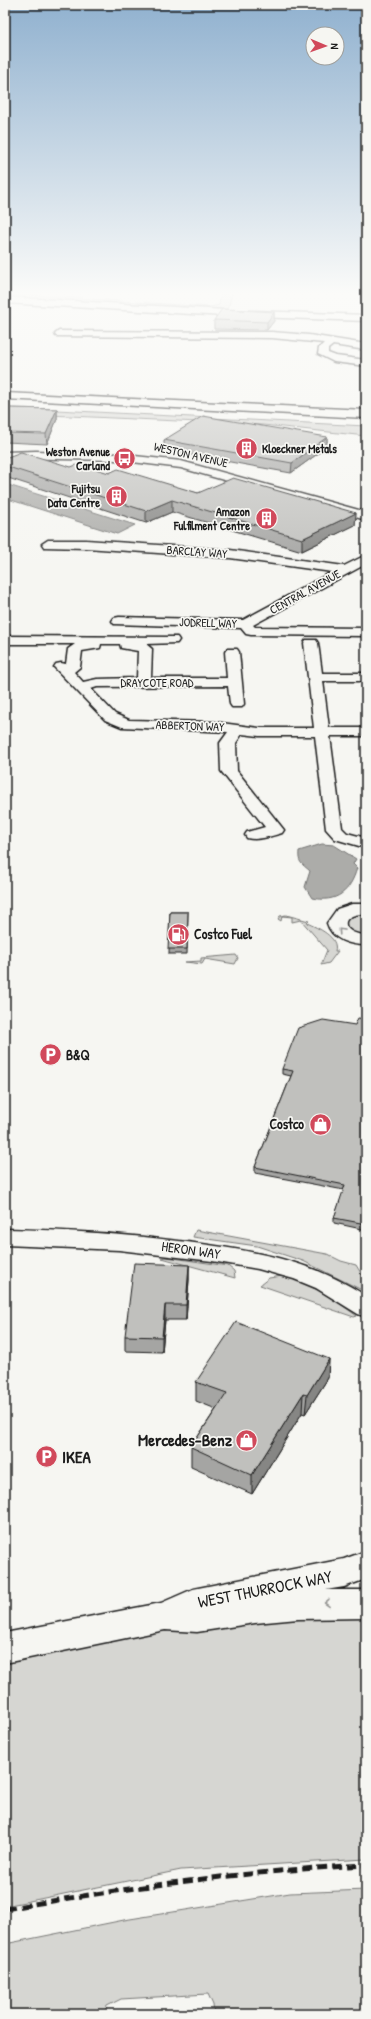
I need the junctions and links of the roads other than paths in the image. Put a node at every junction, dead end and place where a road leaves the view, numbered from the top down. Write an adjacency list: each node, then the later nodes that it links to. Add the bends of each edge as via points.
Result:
1 (5, 396): 3 (main road)
2 (5, 403): 6 (main road)
3 (270, 409): 4 (main road); 5 (main road)
4 (366, 411)
5 (366, 414)
6 (366, 421)
7 (5, 455): 8 (street, WESTON AVENUE, via 106,456 170,462)
8 (366, 516)
9 (48, 544): 11 (street, BARCLAY WAY, via 86,544 224,554)
10 (366, 559): 11 (street, CENTRAL AVENUE)
11 (345, 570): 13 (street, CENTRAL AVENUE, via 325,583)
12 (118, 621): 13 (street, JODRELL WAY)
13 (244, 624): 14 (street, JODRELL WAY, via 251,632)
14 (366, 632)
15 (5, 640): 16 (street)
16 (172, 640)
17 (272, 640): 19 (street, via 304,640)
18 (366, 642): 19 (street)
19 (311, 643): 21 (street)
20 (232, 652): 23 (street)
21 (316, 677): 22 (street); 28 (street)
22 (366, 677)
23 (234, 682): 24 (street, DRAYCOTE ROAD); 26 (street)
24 (144, 683): 25 (street, DRAYCOTE ROAD, via 90,684); 25 (street, ABBERTON WAY, via 146,651 142,646 80,646 75,649 74,667 63,669)
25 (82, 688): 27 (street, ABBERTON WAY, via 110,717 122,722 136,725 214,726)
26 (237, 704)
27 (238, 729): 28 (street, ABBERTON WAY, via 259,732); 30 (street, via 228,743 229,771 280,835)
28 (323, 732): 29 (street, ABBERTON WAY); 31 (street, via 334,829 341,836)
29 (366, 732)
30 (253, 835)
31 (366, 843)
32 (366, 894): 33 (street)
33 (357, 910): 34 (street, one-way to 33, via 356,940 344,935 336,926 336,920 340,916)
34 (366, 940)
35 (5, 1237): 36 (street, HERON WAY, via 93,1239 258,1260 303,1273 331,1286)
36 (366, 1308)
37 (366, 1565): 39 (main road, WEST THURROCK WAY, via 344,1573 193,1603)
38 (366, 1604): 39 (main road, WEST THURROCK WAY, one-way to 39, via 298,1605 197,1618)
39 (165, 1616): 40 (main road, WEST THURROCK WAY)
40 (5, 1648)

